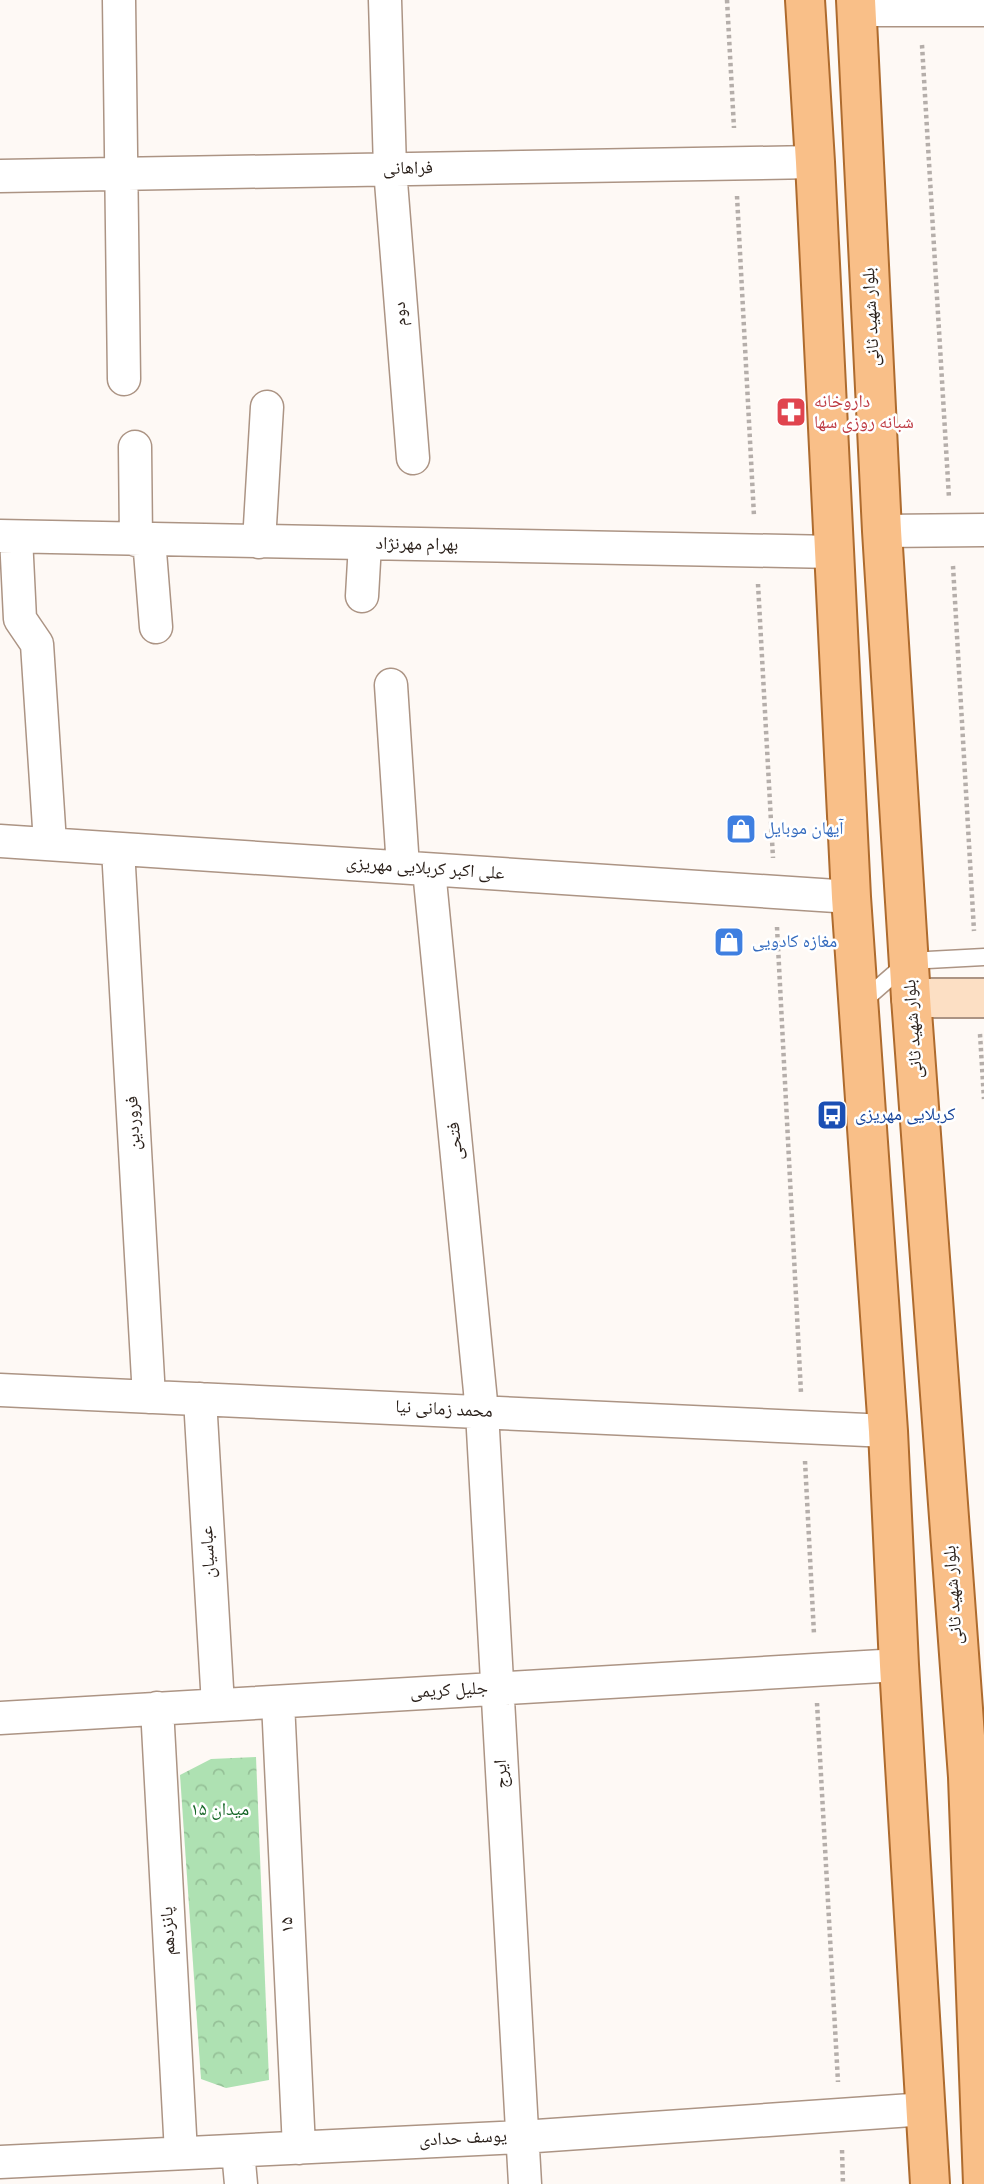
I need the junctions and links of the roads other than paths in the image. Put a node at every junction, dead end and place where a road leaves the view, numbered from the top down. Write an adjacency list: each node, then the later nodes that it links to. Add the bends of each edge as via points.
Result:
1 (119, 0): 8 (street)
2 (385, 0): 7 (street, دوم)
3 (804, 0): 6 (main road)
4 (857, 5): 5 (street); 15 (main road, بلوار شهید ثانی)
5 (984, 10)
6 (815, 162): 7 (street, فراهانی); 20 (main road)
7 (390, 169): 8 (street, فراهانی); 13 (street, دوم)
8 (121, 173): 9 (street, فراهانی); 10 (street)
9 (0, 176)
10 (124, 379)
11 (267, 407): 18 (street)
12 (135, 447): 17 (street)
13 (412, 458)
14 (984, 530): 15 (street)
15 (882, 531): 30 (main road, بلوار شهید ثانی)
16 (8, 537): 17 (street, بهرام مهرنژاد); 25 (street, via 20,620 37,644)
17 (142, 540): 18 (street, بهرام مهرنژاد); 22 (street)
18 (259, 542): 19 (street, بهرام مهرنژاد)
19 (365, 544): 20 (street, بهرام مهرنژاد); 21 (street)
20 (834, 552): 28 (main road)
21 (362, 596)
22 (156, 627)
23 (391, 685): 27 (street, فتحی)
24 (0, 841): 25 (street, علی اکبر کربلایی مهریزی)
25 (50, 843): 26 (street, علی اکبر کربلایی مهریزی)
26 (118, 849): 27 (street, علی اکبر کربلایی مهریزی); 34 (street, فروردین)
27 (416, 869): 28 (street, علی اکبر کربلایی مهریزی); 36 (street, فتحی)
28 (851, 897): 32 (main road)
29 (984, 957): 30 (lane)
30 (910, 980): 31 (main road); 32 (main road); 44 (main road, بلوار شهید ثانی)
31 (984, 998)
32 (859, 1004): 37 (main road)
33 (0, 1390): 34 (street, محمد زمانی نیا)
34 (149, 1397): 35 (street, محمد زمانی نیا)
35 (200, 1399): 36 (street, محمد زمانی نیا); 41 (street, عباسیان)
36 (482, 1412): 37 (street, محمد زمانی نیا); 39 (street, ایرج)
37 (888, 1431): 38 (main road)
38 (899, 1665): 39 (street, جلیل کریمی); 46 (main road)
39 (498, 1689): 40 (street, جلیل کریمی); 48 (street, ایرج)
40 (278, 1702): 41 (street, جلیل کریمی); 49 (street, ۱۵)
41 (218, 1705): 42 (street, جلیل کریمی)
42 (156, 1708): 43 (street, جلیل کریمی); 51 (street, پانزدهم)
43 (0, 1718)
44 (976, 1777): 45 (main road, بلوار شهید ثانی)
45 (976, 2001): 46 (main road); 56 (main road, بلوار شهید ثانی)
46 (919, 2007): 47 (main road)
47 (926, 2109): 48 (street, یوسف حدادی); 55 (main road)
48 (522, 2137): 49 (street, یوسف حدادی); 54 (street, ایرج)
49 (299, 2148): 50 (street, یوسف حدادی)
50 (238, 2151): 51 (street, یوسف حدادی); 53 (street)
51 (181, 2153): 52 (street, یوسف حدادی)
52 (0, 2162)
53 (240, 2184)
54 (525, 2184)
55 (930, 2184)
56 (984, 2184)

